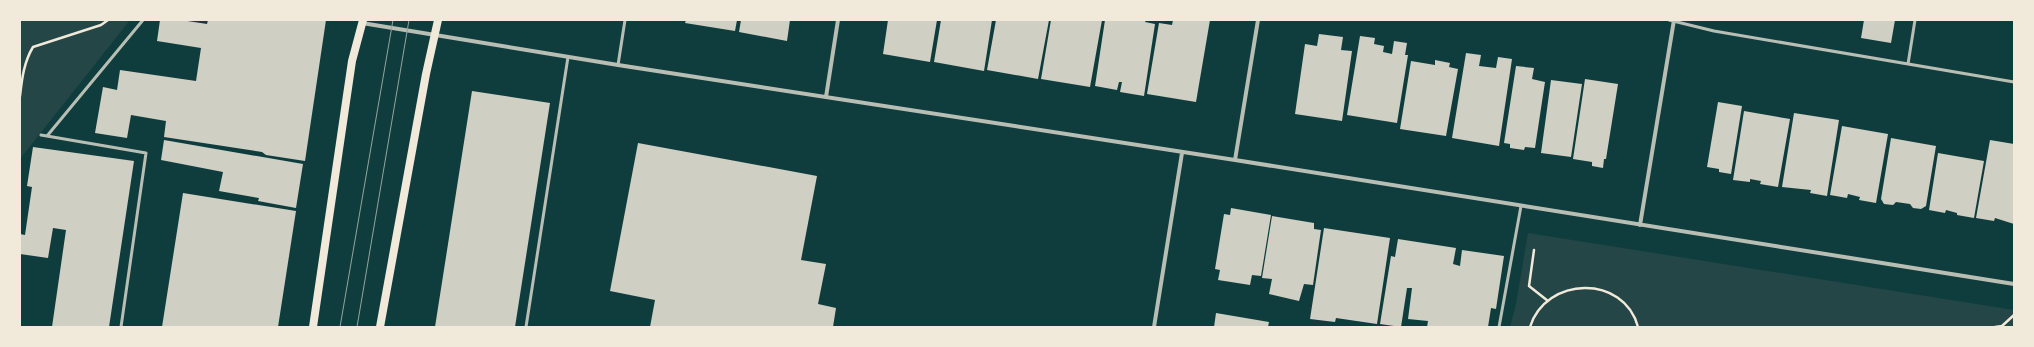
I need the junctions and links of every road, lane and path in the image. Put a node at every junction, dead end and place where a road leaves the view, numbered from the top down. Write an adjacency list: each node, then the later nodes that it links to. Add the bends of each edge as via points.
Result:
1 (108, 20): 15 (path, via 33,47 27,56)
2 (143, 20): 18 (lane)
3 (438, 20): 10 (main road)
4 (625, 20): 13 (lane)
5 (838, 20): 16 (street)
6 (1258, 20): 20 (street)
7 (1672, 20): 12 (lane, via 1714,31); 22 (street)
8 (1916, 20): 12 (lane)
9 (363, 22): 10 (street); 28 (main road, via 352,62)
10 (434, 34): 11 (street); 29 (main road)
11 (568, 57): 13 (street); 30 (lane)
12 (1908, 64): 14 (lane)
13 (618, 66): 16 (street)
14 (2014, 82)
15 (20, 96)
16 (826, 97): 19 (street)
17 (40, 135): 18 (lane)
18 (47, 136): 27 (lane, via 146,153)
19 (1182, 153): 20 (street); 31 (street)
20 (1235, 160): 21 (street)
21 (1521, 206): 22 (street); 32 (lane)
22 (1640, 225): 24 (street)
23 (1534, 244): 25 (path, via 1529,286)
24 (2014, 284)
25 (1548, 301): 33 (path, via 1538,311); 34 (path, via 1572,288 1600,289 1614,295 1625,304)
26 (2014, 315): 35 (path, via 2002,326)
27 (121, 327)
28 (313, 327)
29 (380, 327)
30 (526, 327)
31 (1154, 327)
32 (1499, 327)
33 (1530, 327)
34 (1638, 327)
35 (1995, 327)

